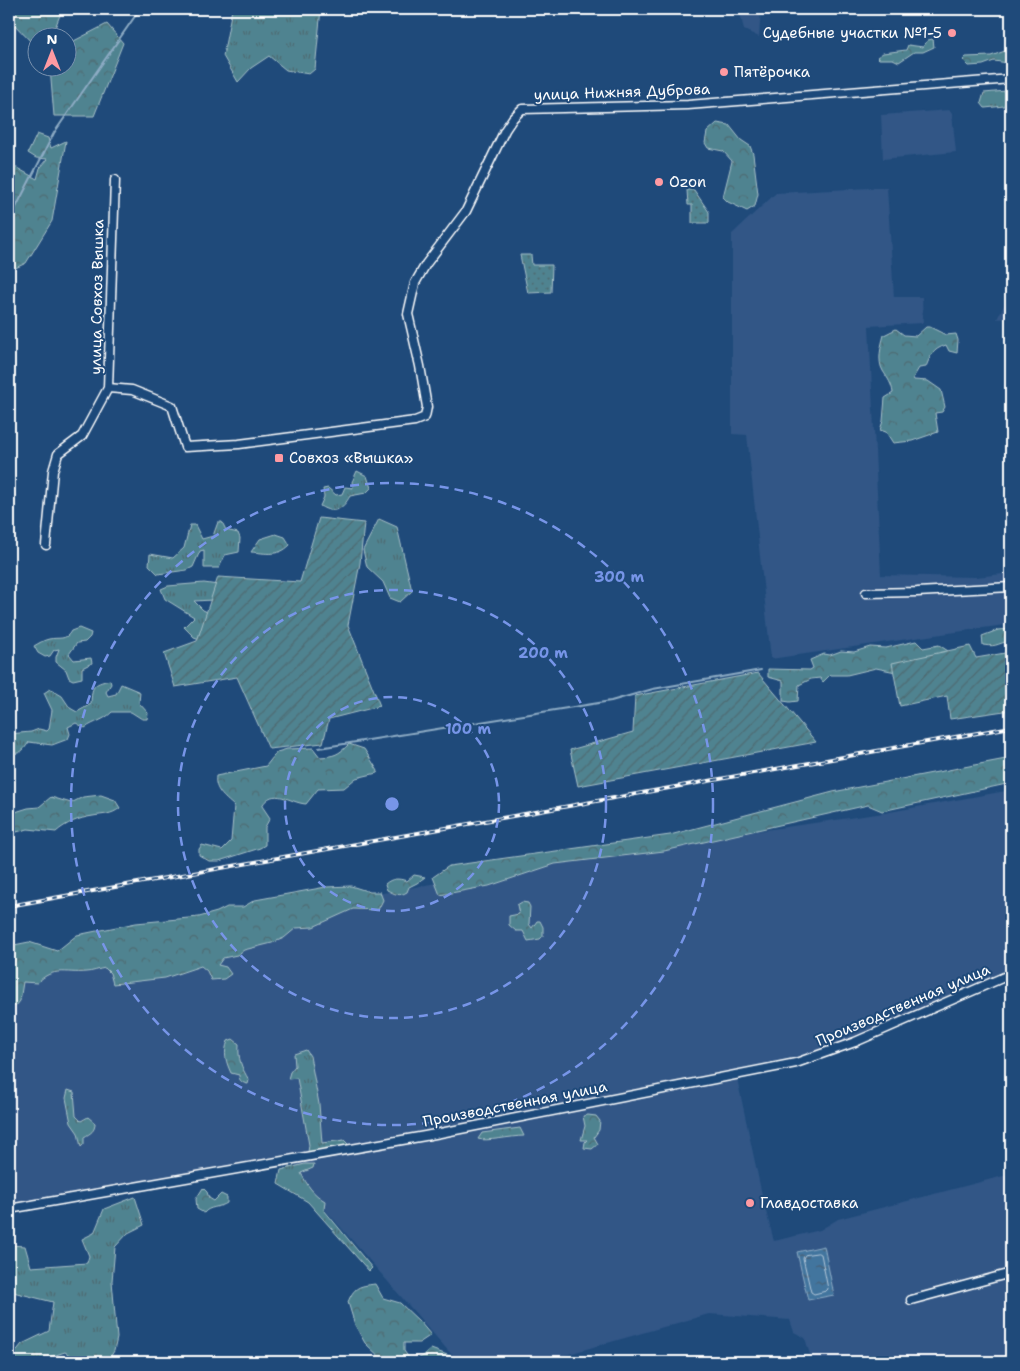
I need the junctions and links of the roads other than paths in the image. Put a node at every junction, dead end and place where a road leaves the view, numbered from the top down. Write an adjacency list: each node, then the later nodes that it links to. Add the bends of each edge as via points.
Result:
1 (1011, 79): 3 (street, улица Нижняя Дуброва, via 688,105 522,110 505,130 466,212 415,283 408,314 427,407 425,417 416,421 239,444 185,447 172,406 132,390)
2 (115, 180): 3 (street, улица Совхоз Вышка)
3 (108, 388): 4 (street, улица Совхоз Вышка, via 82,436 58,454 53,471)
4 (46, 546)
5 (1011, 587): 6 (street)
6 (866, 593)
7 (1011, 974): 8 (street, Производственная улица, via 855,1042 796,1063 425,1136)
8 (9, 1209)
9 (1011, 1273): 10 (street)
10 (911, 1300)

